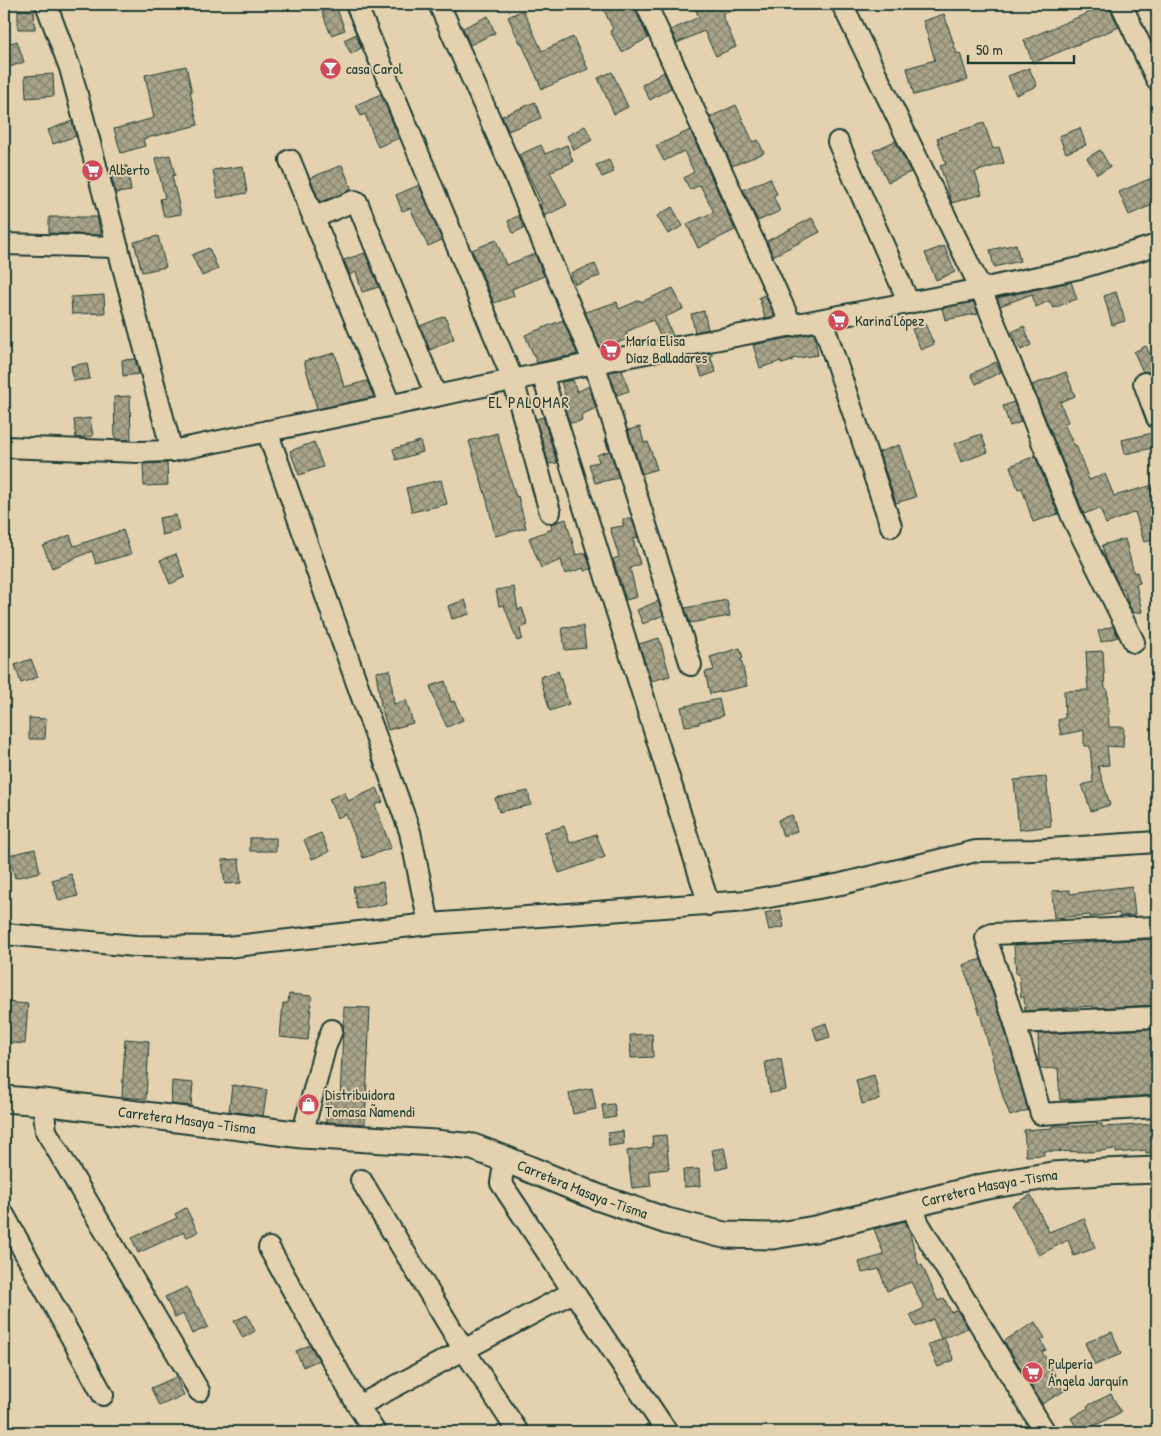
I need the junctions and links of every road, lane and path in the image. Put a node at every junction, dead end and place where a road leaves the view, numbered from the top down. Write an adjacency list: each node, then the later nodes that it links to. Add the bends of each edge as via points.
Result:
1 (46, 4): 13 (street, via 70,68)
2 (356, 4): 20 (street)
3 (439, 4): 18 (street)
4 (646, 4): 17 (street)
5 (842, 4): 14 (street)
6 (1121, 4): 7 (street)
7 (1157, 80)
8 (838, 142): 15 (street)
9 (290, 160): 10 (street)
10 (314, 218): 22 (street, via 357,202); 23 (street)
11 (4, 244): 13 (street)
12 (1157, 245): 14 (street, via 1080,268)
13 (118, 247): 27 (street)
14 (981, 289): 15 (street); 30 (street, via 1072,519)
15 (910, 303): 16 (street)
16 (822, 320): 17 (street); 29 (street)
17 (792, 326): 18 (street)
18 (594, 363): 19 (street); 31 (street)
19 (542, 374): 20 (street); 33 (street)
20 (512, 380): 22 (street); 28 (street)
21 (1144, 383): 24 (street)
22 (436, 396): 23 (street)
23 (390, 405): 25 (street)
24 (1157, 418)
25 (268, 430): 27 (street); 34 (street, via 410,832)
26 (4, 448): 27 (street)
27 (172, 450)
28 (550, 512)
29 (892, 526)
30 (1134, 642)
31 (691, 665)
32 (1157, 842): 33 (street, via 976,851 841,884 747,901)
33 (709, 904): 34 (street)
34 (429, 924): 36 (street, via 227,947 135,946)
35 (1157, 927): 38 (street, via 987,936)
36 (4, 933)
37 (1157, 1016): 38 (street)
38 (1015, 1023): 42 (street, via 1041,1114)
39 (332, 1030): 43 (street)
40 (4, 1099): 41 (main road, Carretera Masaya -Tisma)
41 (42, 1102): 43 (main road, Carretera Masaya -Tisma); 52 (street, via 46,1131)
42 (1157, 1107)
43 (302, 1135): 44 (main road, Carretera Masaya -Tisma, via 473,1147)
44 (505, 1159): 47 (main road, Carretera Masaya -Tisma, via 597,1197 667,1221 724,1235 773,1236 854,1220); 50 (street, via 501,1182)
45 (1157, 1170): 47 (main road, Carretera Masaya -Tisma, via 1052,1175)
46 (361, 1180): 51 (street)
47 (911, 1204): 58 (street, via 919,1224)
48 (4, 1215): 53 (street)
49 (269, 1248): 54 (street)
50 (573, 1292): 51 (street); 57 (street)
51 (464, 1350): 54 (street); 56 (street)
52 (200, 1391)
53 (103, 1395)
54 (358, 1406): 55 (street)
55 (375, 1432)
56 (518, 1432)
57 (667, 1432)
58 (1045, 1432)

